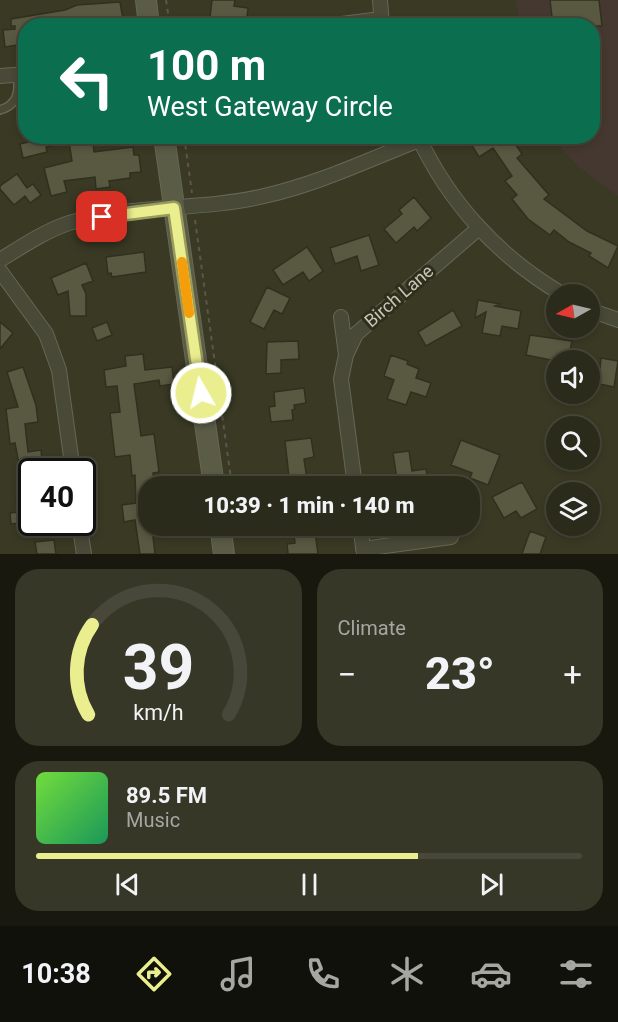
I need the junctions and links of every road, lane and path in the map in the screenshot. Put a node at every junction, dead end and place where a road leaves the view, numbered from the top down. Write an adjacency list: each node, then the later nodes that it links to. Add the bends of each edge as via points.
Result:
1 (146, 0): 4 (street)
2 (166, 0): 5 (path)
3 (380, 0): 6 (street)
4 (148, 18)
5 (169, 18)
6 (382, 18)
7 (18, 75): 8 (street)
8 (0, 76)
9 (18, 92): 10 (lane, via 11,105)
10 (0, 110)
11 (167, 144): 15 (street)
12 (184, 144): 15 (path)
13 (404, 144): 15 (street, via 312,183 263,197)
14 (421, 144): 16 (street, via 441,182)
15 (184, 207): 17 (street, via 68,224); 25 (street); 26 (path)
16 (479, 228): 19 (street); 23 (street, Birch Lane, via 356,334)
17 (0, 260)
18 (0, 271): 24 (street, via 46,334 59,370)
19 (546, 284)
20 (600, 314): 22 (street)
21 (341, 317): 23 (street)
22 (618, 320)
23 (346, 355): 27 (street, Birch Lane, via 341,379)
24 (71, 458)
25 (213, 476)
26 (230, 476)
27 (354, 476)
28 (82, 536): 33 (street)
29 (222, 536): 34 (street)
30 (362, 536): 32 (street)
31 (451, 537): 32 (street)
32 (364, 551)
33 (84, 554)
34 (224, 554)

